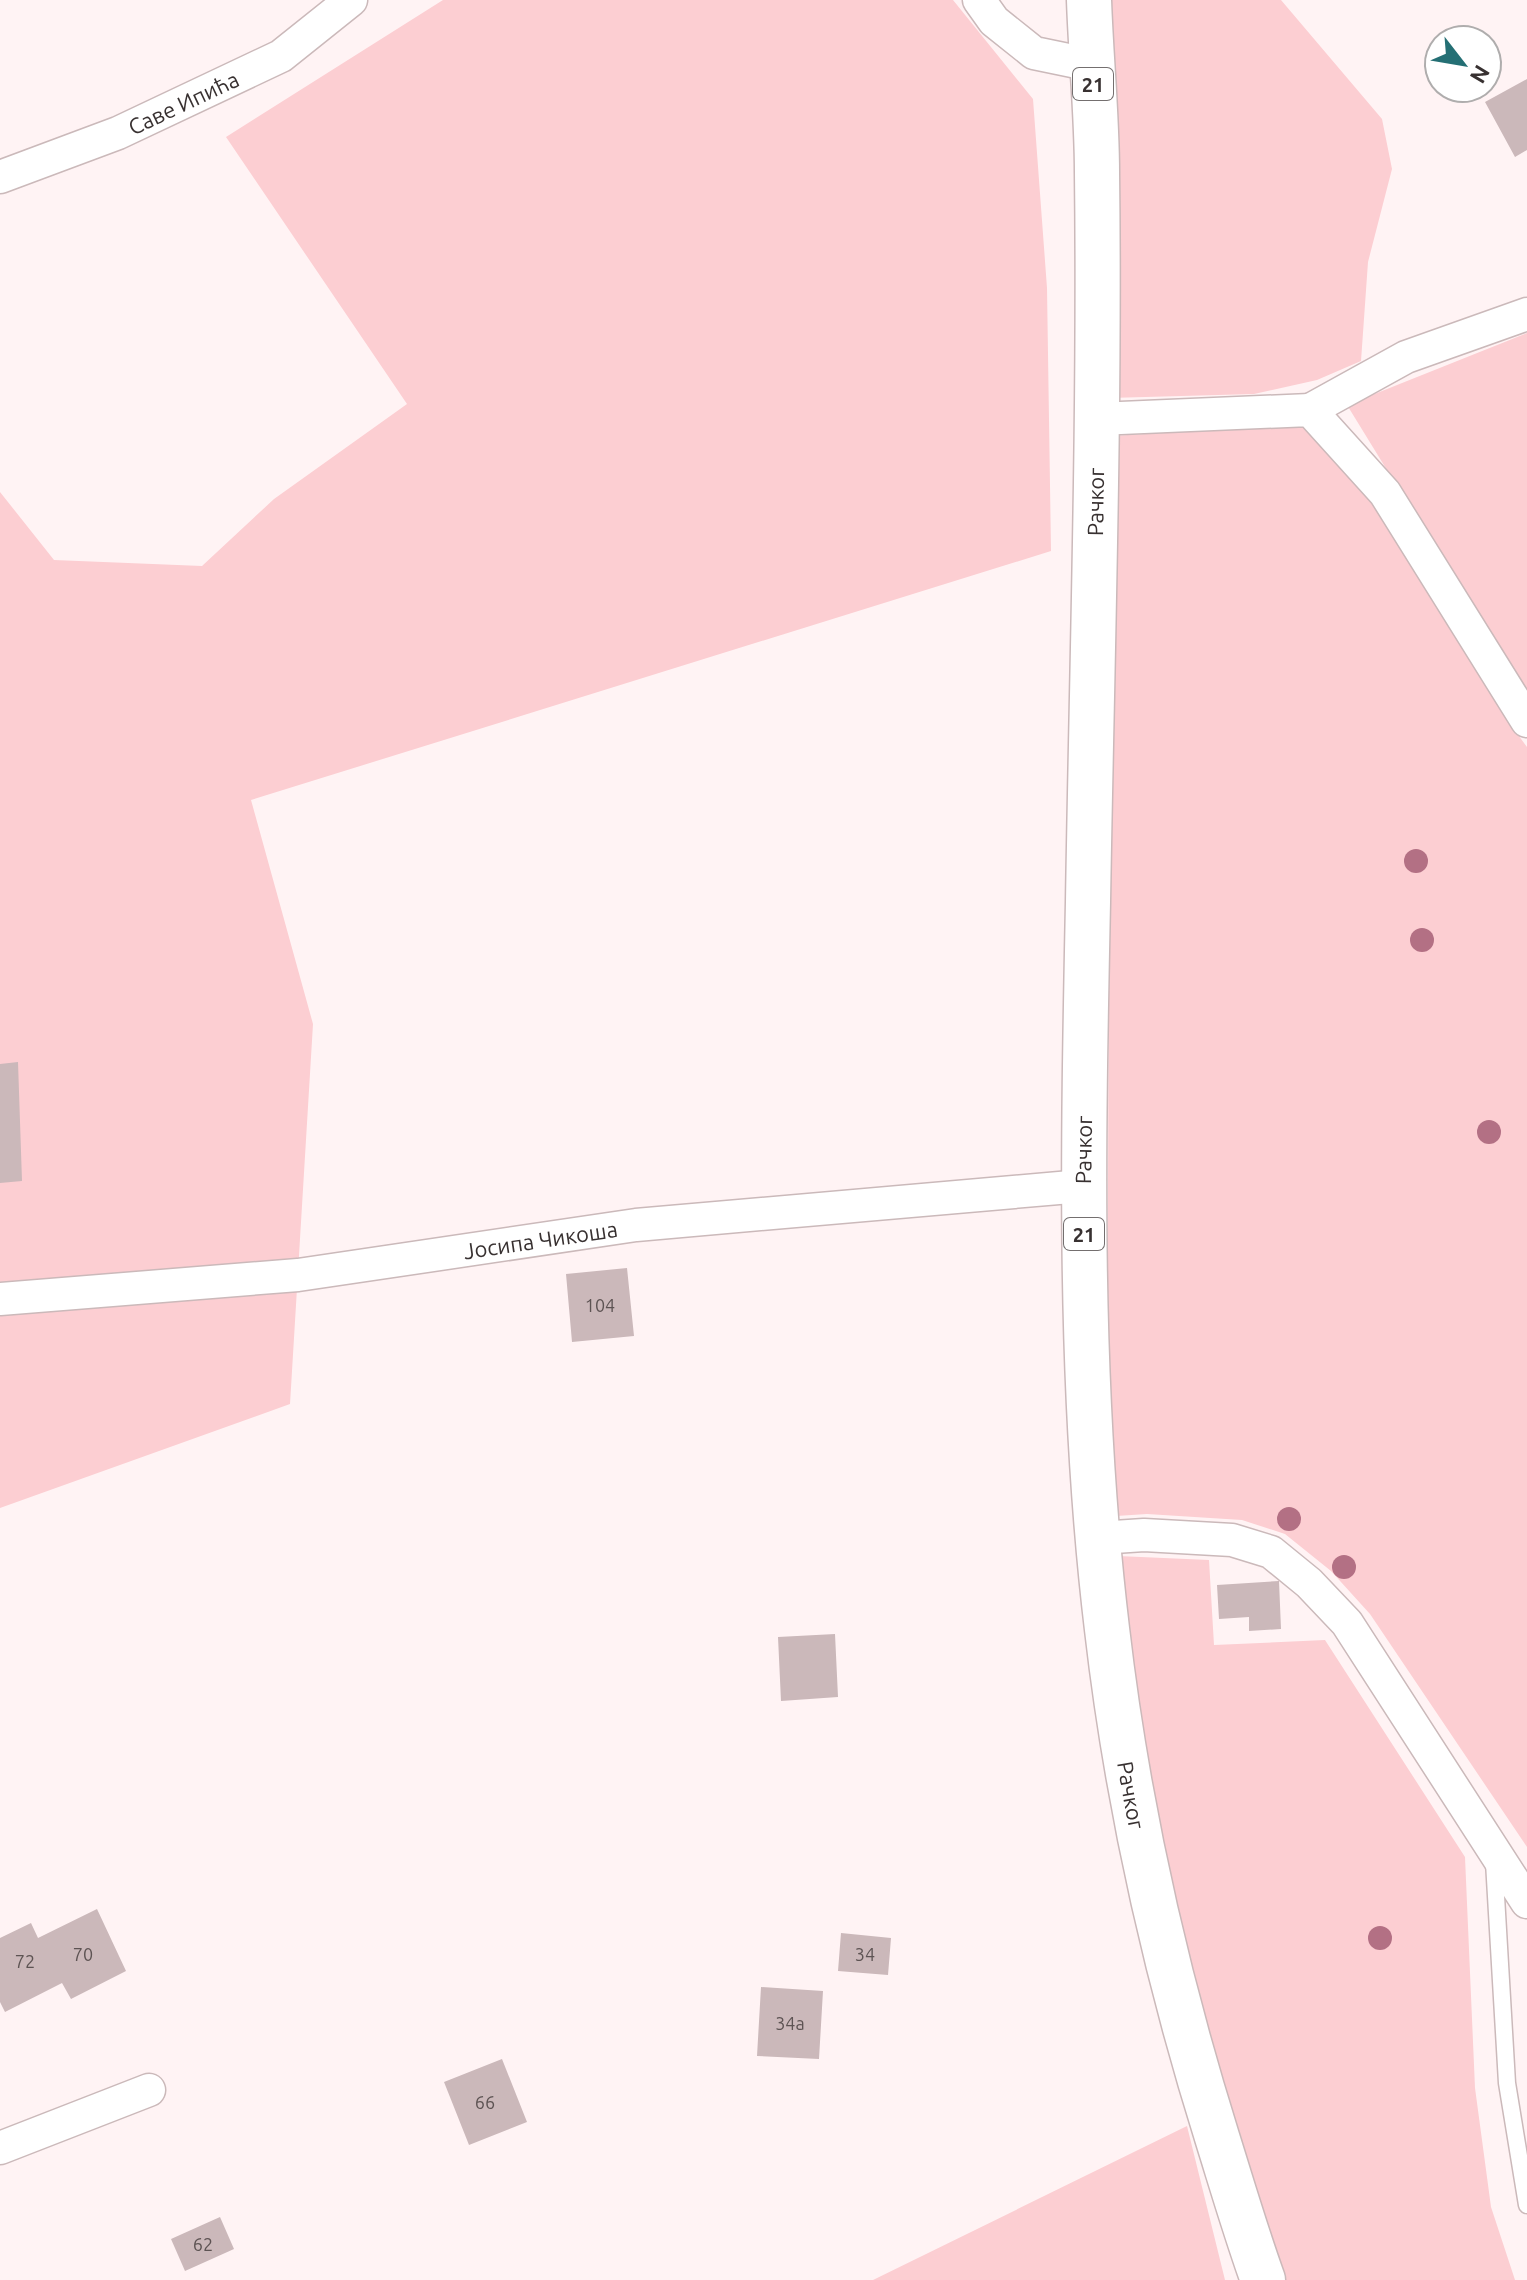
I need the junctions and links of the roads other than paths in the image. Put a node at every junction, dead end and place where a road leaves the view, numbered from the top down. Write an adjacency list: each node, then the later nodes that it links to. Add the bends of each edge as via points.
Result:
1 (351, 0): 5 (street, Саве Ипића, via 281,56 118,133)
2 (979, 0): 4 (street, via 994,21 1034,53)
3 (1089, 0): 4 (main road, Рачког / 21)
4 (1092, 65): 8 (main road, Рачког / 21)
5 (0, 177)
6 (1527, 314): 7 (street, via 1406,357)
7 (1310, 410): 8 (street); 9 (street, via 1385,493)
8 (1097, 419): 10 (main road, Рачког / 21)
9 (1527, 721)
10 (1082, 1186): 11 (street, Јосипа Чикоша, via 636,1225 298,1275); 12 (main road, Рачког / 21)
11 (0, 1299)
12 (1099, 1538): 13 (street, via 1232,1540 1271,1552 1347,1623); 18 (main road, Рачког / 21, via 1122,1738 1152,1897 1191,2053)
13 (1493, 1849): 14 (street); 17 (lane, via 1507,2083)
14 (1527, 1902)
15 (149, 2090): 16 (street)
16 (0, 2148)
17 (1527, 2205)
18 (1263, 2280)

